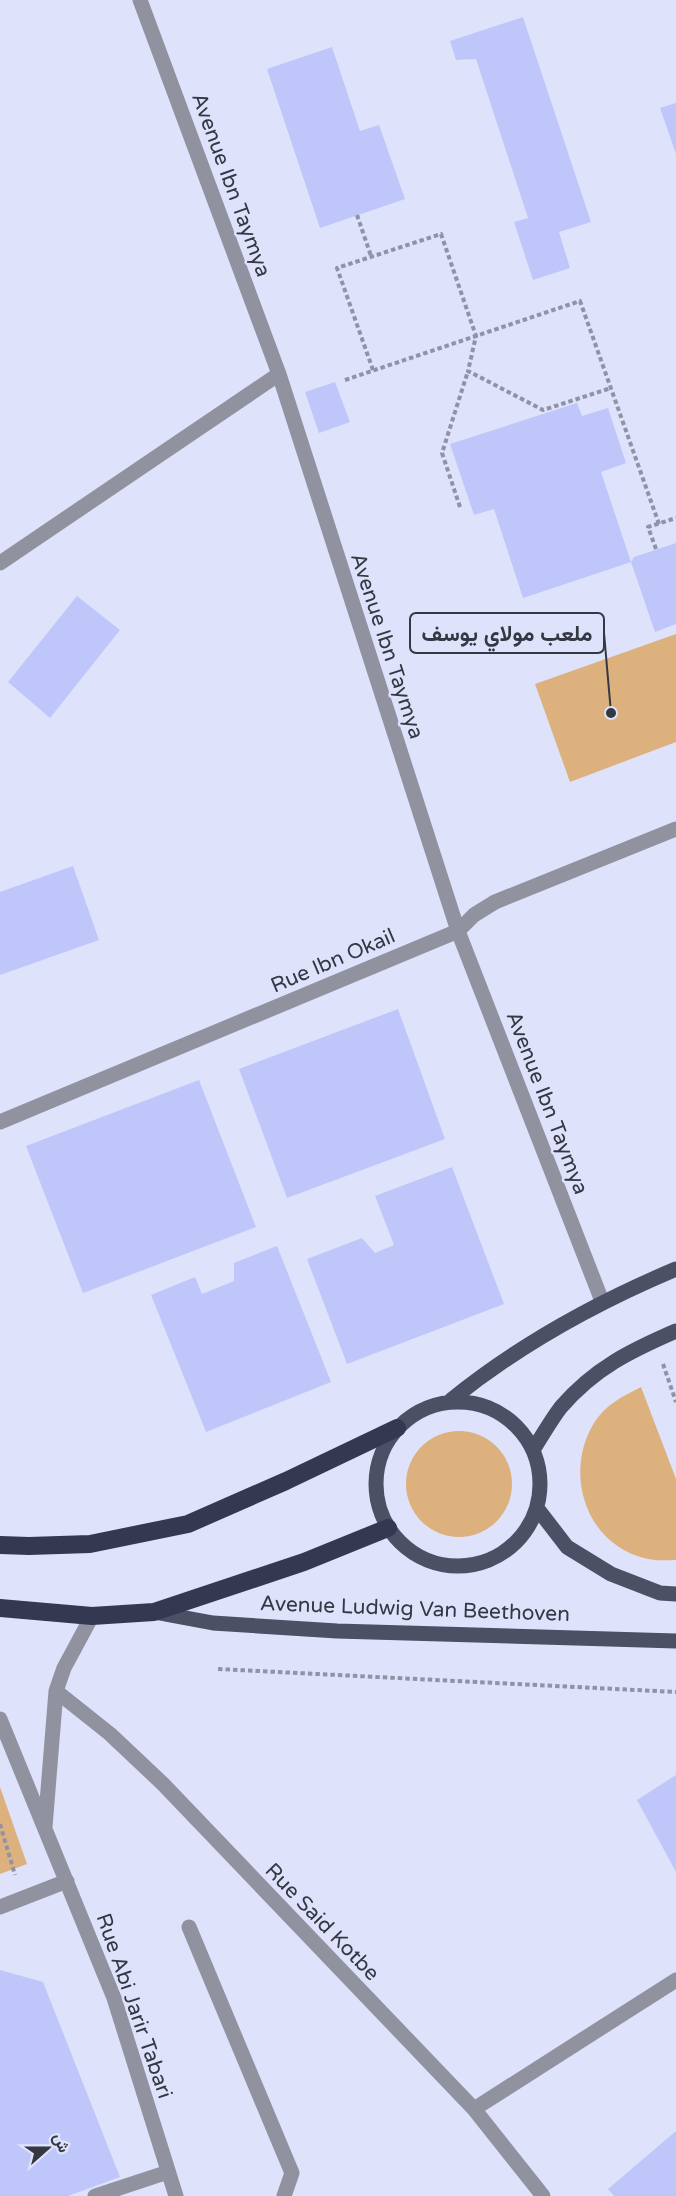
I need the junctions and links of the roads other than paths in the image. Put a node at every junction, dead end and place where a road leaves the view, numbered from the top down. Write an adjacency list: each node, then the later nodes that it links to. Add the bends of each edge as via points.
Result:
1 (140, 0): 2 (street, Avenue Ibn Taymya)
2 (279, 375): 3 (street); 5 (street, Avenue Ibn Taymya)
3 (0, 563)
4 (676, 829): 5 (street, Rue Ibn Okail, via 495,902)
5 (458, 931): 6 (street, Rue Ibn Okail); 8 (street, Avenue Ibn Taymya)
6 (0, 1122)
7 (676, 1269): 8 (main road)
8 (603, 1302): 10 (main road, via 487,1370)
9 (676, 1331): 12 (main road, via 622,1355 592,1377 561,1408)
10 (451, 1400): 11 (main road, via 416,1413); 12 (main road, via 483,1406 503,1415)
11 (397, 1428): 14 (main road, via 375,1476 377,1503); 15 (highway, via 188,1524 90,1544)
12 (533, 1450): 13 (main road, via 539,1469)
13 (537, 1508): 14 (main road, via 525,1533 506,1552 482,1564 455,1567 429,1562 405,1549); 16 (main road, via 576,1553 611,1574 660,1593)
14 (388, 1528): 18 (highway, Avenue Ludwig Van Beethoven, via 304,1562)
15 (0, 1545)
16 (676, 1594)
17 (0, 1608): 19 (highway, Avenue Ludwig Van Beethoven)
18 (154, 1612): 19 (highway, Avenue Ludwig Van Beethoven); 20 (main road, Avenue Ludwig Van Beethoven, via 213,1623 337,1631)
19 (92, 1616): 21 (street, Rue Abi Jarir Tabari)
20 (676, 1641)
21 (56, 1691): 23 (street, Rue Abi Jarir Tabari); 28 (street, Rue Said Kotbe, via 163,1784)
22 (0, 1719): 23 (street, Rue Abi Jarir Tabari)
23 (45, 1833): 24 (street, Rue Abi Jarir Tabari)
24 (67, 1881): 25 (street); 29 (street, Rue Abi Jarir Tabari, via 114,1998)
25 (0, 1907)
26 (189, 1927): 32 (street, via 292,2173)
27 (676, 1980): 28 (street)
28 (474, 2109): 33 (street, Rue Said Kotbe)
29 (168, 2172): 30 (street); 31 (street, Rue Abi Jarir Tabari)
30 (95, 2196)
31 (176, 2196)
32 (284, 2196)
33 (543, 2196)

